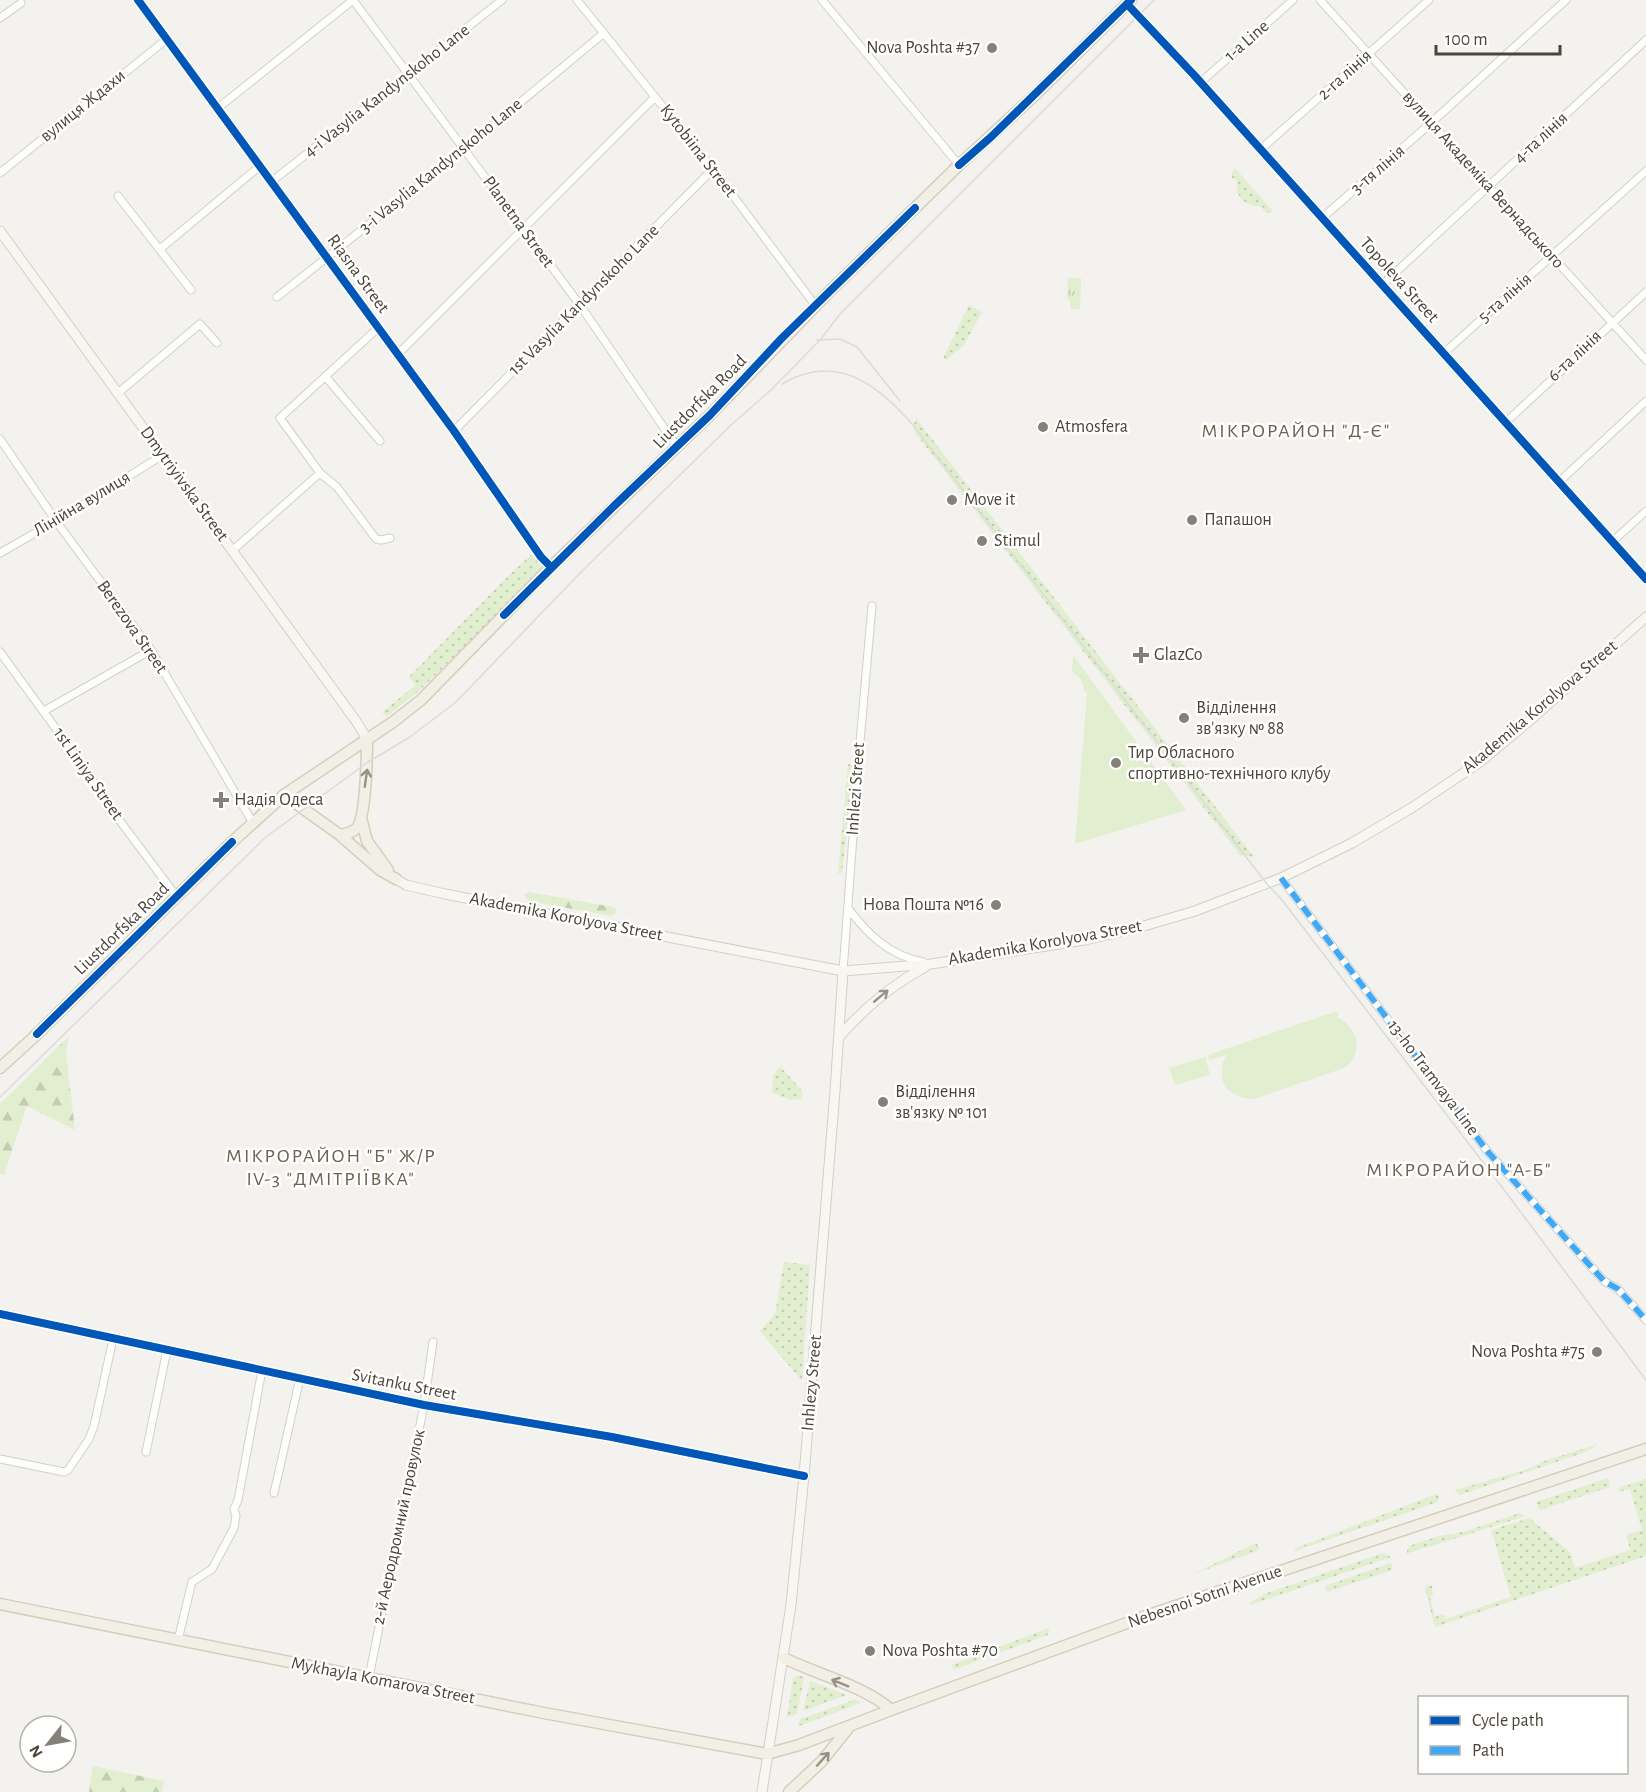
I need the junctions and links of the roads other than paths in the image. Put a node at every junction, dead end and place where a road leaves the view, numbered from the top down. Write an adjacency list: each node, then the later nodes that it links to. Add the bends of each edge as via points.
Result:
1 (138, 0): 14 (street, Riasna Street)
2 (353, 0): 17 (street, Planetna Street); 20 (street)
3 (502, 0): 17 (street, 4-i Vasylia Kandynskoho Lane)
4 (578, 0): 13 (street, Kytobiina Street)
5 (822, 0): 24 (street)
6 (1293, 0): 18 (street, 1-a Line)
7 (1320, 0): 16 (street, вулиця Академіка Вернадського)
8 (1429, 0): 16 (street, 2-га лінія)
9 (1566, 0): 21 (street, 3-тя лінія)
10 (1129, 2): 18 (street, Topoleva Street); 24 (main road, Liustdorfska Road)
11 (21, 3): 12 (street)
12 (0, 18)
13 (604, 33): 19 (street, Kytobiina Street); 22 (street, 3-i Vasylia Kandynskoho Lane)
14 (167, 39): 20 (street, Riasna Street); 28 (street, вулиця Ждахи)
15 (1646, 40): 30 (street, 4-та лінія)
16 (1368, 54): 21 (street, вулиця Академіка Вернадського); 23 (street, 2-га лінія)
17 (409, 74): 22 (street, Planetna Street); 29 (street, 4-i Vasylia Kandynskoho Lane)
18 (1200, 82): 23 (street, Topoleva Street)
19 (655, 97): 26 (street, Kytobiina Street); 33 (street)
20 (218, 108): 25 (street, Riasna Street)
21 (1431, 123): 30 (street, вулиця Академіка Вернадського); 32 (street, 3-тя лінія)
22 (464, 149): 33 (street, Planetna Street); 37 (street, 3-i Vasylia Kandynskoho Lane)
23 (1261, 149): 32 (street, Topoleva Street)
24 (959, 165): 42 (main road, Liustdorfska Road)
25 (260, 166): 29 (street, Riasna Street); 35 (street)
26 (713, 169): 42 (street, Kytobiina Street); 43 (street, 1st Vasylia Kandynskoho Lane)
27 (1646, 171): 36 (street, 5-та лінія)
28 (0, 173)
29 (272, 182): 37 (street, Riasna Street)
30 (1489, 187): 36 (street, вулиця Академіка Вернадського); 38 (street, 4-та лінія)
31 (118, 196): 35 (street)
32 (1322, 218): 38 (street, Topoleva Street)
33 (523, 229): 43 (street, Planetna Street); 48 (street)
34 (0, 231): 51 (main road, Dmytriyivska Street)
35 (160, 249): 39 (street)
36 (1551, 256): 44 (street, вулиця Академіка Вернадського); 47 (street, 5-та лінія)
37 (327, 258): 41 (street, 3-i Vasylia Kandynskoho Lane); 45 (street, Riasna Street)
38 (1383, 285): 47 (street, Topoleva Street)
39 (191, 290)
40 (1646, 292): 44 (street, 6-та лінія)
41 (277, 297)
42 (815, 305): 57 (main road, Liustdorfska Road)
43 (580, 306): 54 (street, 1st Vasylia Kandynskoho Lane); 57 (street, Planetna Street)
44 (1611, 322): 49 (street, вулиця Академіка Вернадського); 53 (street, 6-та лінія)
45 (378, 328): 48 (street, Riasna Street); 50 (street)
46 (217, 343): 51 (street, via 200,324)
47 (1444, 353): 53 (street, Topoleva Street)
48 (398, 354): 54 (street, Riasna Street)
49 (1646, 360)
50 (326, 376): 56 (street); 59 (street, via 280,418)
51 (118, 393): 58 (main road, Dmytriyivska Street)
52 (1646, 401): 60 (street)
53 (1506, 422): 60 (street, Topoleva Street)
54 (454, 431): 67 (street, Riasna Street)
55 (0, 439): 62 (street, Berezova Street)
56 (380, 441)
57 (677, 447): 67 (main road, Liustdorfska Road)
58 (163, 454): 62 (street, Лінійна вулиця); 65 (main road, Dmytriyivska Street)
59 (320, 473): 63 (street, via 337,487 376,539); 65 (street)
60 (1560, 482): 64 (street, Topoleva Street)
61 (1646, 511): 64 (street)
62 (56, 521): 66 (street, Лінійна вулиця); 71 (street, Berezova Street)
63 (390, 538)
64 (1613, 542): 68 (street, Topoleva Street)
65 (233, 550): 74 (main road, Dmytriyivska Street)
66 (0, 553)
67 (551, 567): 74 (main road, Liustdorfska Road, via 421,700)
68 (1646, 579)
69 (872, 606): 82 (street, Inhlezi Street)
70 (1646, 617): 79 (main road, Akademika Korolyova Street, via 1479,762 1352,843)
71 (151, 650): 73 (street); 77 (street, Berezova Street)
72 (0, 652): 73 (street, 1st Liniya Street)
73 (44, 711): 81 (street, 1st Liniya Street)
74 (367, 739): 75 (main road, Liustdorfska Road); 76 (main road, one-way to 74)
75 (284, 795): 77 (main road, Liustdorfska Road); 78 (main road)
76 (361, 818): 78 (main road, via 351,833); 80 (main road, via 367,841)
77 (254, 823): 81 (main road, Liustdorfska Road)
78 (340, 836): 80 (main road)
79 (1281, 878): 83 (main road, Akademika Korolyova Street, via 1196,911 1137,928 1076,942); 88 (street, 13-ho Tramvaya Line, via 1488,1152 1604,1281 1618,1289)
80 (396, 879): 84 (main road, Akademika Korolyova Street, via 445,894)
81 (177, 897): 86 (main road, Liustdorfska Road)
82 (848, 908): 83 (street, via 877,941 911,960); 84 (street, Inhlezi Street)
83 (931, 964): 84 (main road, Akademika Korolyova Street); 85 (main road, one-way to 83, via 878,998)
84 (843, 971): 85 (main road, Inhlezy Street)
85 (839, 1037): 98 (main road, Inhlezy Street)
86 (0, 1068)
87 (0, 1314): 89 (street, Svitanku Street)
88 (1646, 1320)
89 (113, 1339): 91 (street, Svitanku Street); 97 (street, via 94,1426 68,1470)
90 (433, 1342): 94 (street, 2-й Аеродромний провулок)
91 (167, 1350): 92 (street, Svitanku Street); 96 (street)
92 (262, 1370): 93 (street, Svitanku Street); 101 (street, via 234,1507 234,1528 212,1569 192,1582)
93 (300, 1378): 94 (street, Svitanku Street); 99 (street)
94 (424, 1405): 98 (street, Svitanku Street, via 612,1437); 103 (street, 2-й Аеродромний провулок)
95 (1646, 1449): 104 (main road, Nebesnoi Sotni Avenue, via 1146,1616)
96 (146, 1452)
97 (0, 1459)
98 (804, 1476): 102 (main road, Inhlezy Street)
99 (274, 1493)
100 (0, 1604): 101 (main road, Mykhayla Komarova Street)
101 (178, 1640): 103 (main road, Mykhayla Komarova Street)
102 (784, 1658): 104 (main road, one-way to 102, via 879,1698); 106 (main road, Inhlezy Street)
103 (369, 1677): 106 (main road, Mykhayla Komarova Street)
104 (891, 1710): 105 (main road, Nebesnoi Sotni Avenue)
105 (851, 1725): 106 (main road, Nebesnoi Sotni Avenue); 108 (main road, one-way to 105, via 822,1761)
106 (767, 1754): 107 (main road, Inhlezy Street)
107 (762, 1792)
108 (789, 1792)

